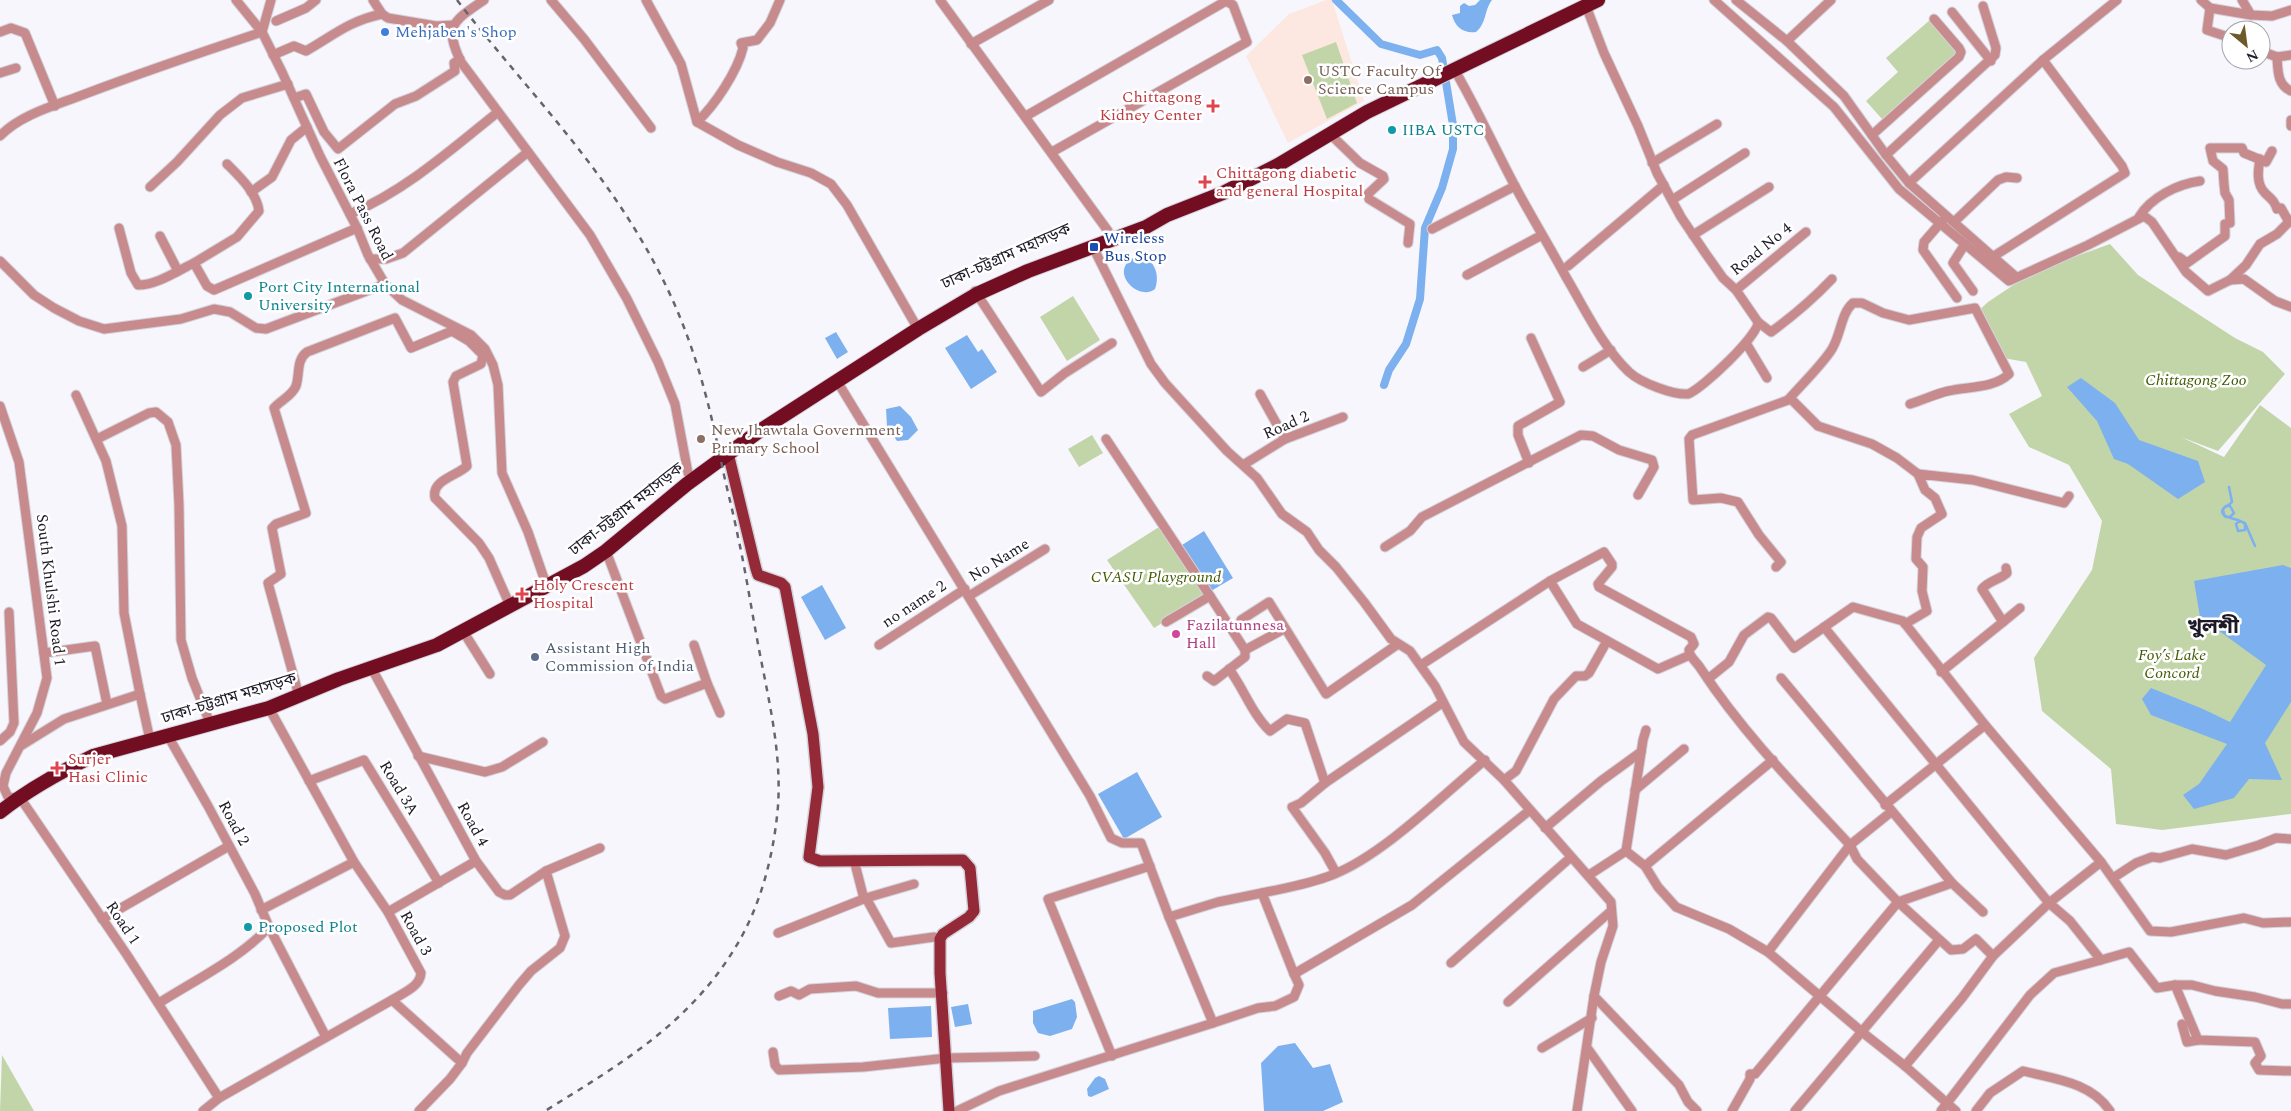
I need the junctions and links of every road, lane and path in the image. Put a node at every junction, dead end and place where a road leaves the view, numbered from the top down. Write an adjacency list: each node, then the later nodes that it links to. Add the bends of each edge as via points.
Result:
1 (236, 0): 28 (street, Flora Pass Road)
2 (271, 0): 28 (street)
3 (316, 0): 25 (street)
4 (373, 0): 22 (street)
5 (484, 0): 26 (street)
6 (551, 0): 53 (street)
7 (646, 0): 49 (street, via 681,64)
8 (780, 0): 49 (street, via 770,23 757,40 741,43 743,48 736,65 710,110)
9 (1049, 0): 31 (street)
10 (1714, 0): 79 (street, via 1834,107 1893,183)
11 (1736, 0): 30 (street)
12 (1831, 0): 30 (street)
13 (2117, 0): 37 (street)
14 (2201, 0): 19 (street)
15 (2242, 0): 23 (street)
16 (944, 1): 31 (street)
17 (1592, 3): 40 (highway, ঢাকা-চট্টগ্রাম মহাসড়ক); 63 (street, via 1604,53)
18 (1982, 6): 38 (street, via 1996,48)
19 (2210, 8): 23 (street); 29 (street, via 2207,30)
20 (2291, 10): 23 (street, via 2272,16)
21 (1952, 12): 38 (street)
22 (382, 14): 26 (street, via 388,18 436,26); 33 (street, via 346,25 306,51 294,46)
23 (2251, 15)
24 (1934, 19): 55 (street, via 1961,52 1959,57)
25 (276, 21)
26 (454, 25): 36 (street, via 451,32 453,45)
27 (0, 32): 45 (street, via 11,28 25,33)
28 (262, 32): 33 (street, Flora Pass Road); 45 (street, via 156,67)
29 (2221, 35)
30 (1787, 41): 55 (street, via 1844,96)
31 (971, 44): 47 (street)
32 (2271, 54): 35 (street)
33 (273, 55): 42 (street, Flora Pass Road)
34 (2291, 56): 35 (street)
35 (2277, 57): 43 (street, via 2279,77 2284,88)
36 (460, 59): 44 (street, via 454,63 455,71 445,79 396,104 338,149 324,132 306,94); 46 (street)
37 (2043, 60): 67 (street); 91 (street, via 2125,173)
38 (1991, 61): 61 (street)
39 (16, 68): 41 (street)
40 (1449, 72): 54 (highway, ঢাকা-চট্টগ্রাম মহাসড়ক); 69 (street)
41 (0, 73)
42 (288, 84): 44 (street, Flora Pass Road); 70 (street, via 242,98 220,115)
43 (2291, 91)
44 (294, 98): 52 (street, Flora Pass Road)
45 (55, 106): 56 (street, via 12,124)
46 (498, 112): 58 (street); 74 (street, via 404,184 374,204)
47 (1026, 116): 59 (street); 59 (street, via 1226,1 1233,5 1247,42)
48 (2291, 120): 51 (street)
49 (697, 122): 109 (street, via 738,145 831,184 847,205)
50 (1717, 124): 63 (street)
51 (2291, 126)
52 (307, 127): 72 (street, via 292,140 272,177); 74 (street, Flora Pass Road)
53 (651, 128)
54 (1330, 134): 75 (highway, ঢাকা-চট্টগ্রাম মহাসড়ক, via 1247,182); 88 (street, via 1360,163 1383,176 1384,179 1368,194 1368,198 1410,224)
55 (1872, 135): 61 (street)
56 (0, 136)
57 (2272, 151): 62 (street, via 2266,162)
58 (528, 152): 93 (street, via 404,253 386,259); 129 (street, via 590,236 631,307 675,404)
59 (1052, 152): 83 (street)
60 (1745, 153): 73 (street)
61 (1886, 155): 67 (street)
62 (2260, 159): 78 (street, via 2261,188); 92 (street, via 2244,154 2242,148 2210,148 2213,161 2223,169 2230,223 2225,224 2225,236 2195,259 2187,263)
63 (1652, 163): 68 (street)
64 (227, 164): 72 (street)
65 (2017, 178): 77 (street, via 2006,176 1998,180)
66 (2200, 181): 76 (street, via 2158,197)
67 (1909, 183): 77 (street)
68 (1664, 185): 73 (street); 96 (street)
69 (1515, 186): 82 (street); 86 (street)
70 (150, 187)
71 (1769, 187): 85 (street)
72 (251, 192): 95 (street, via 259,211 237,237)
73 (1672, 200): 85 (street)
74 (350, 214): 81 (street, Flora Pass Road)
75 (1167, 214): 83 (highway, ঢাকা-চট্টগ্রাম মহাসড়ক, via 1146,217); 90 (highway, ঢাকা-চট্টগ্রাম মহাসড়ক, via 1146,227)
76 (2139, 217): 92 (street, via 2144,216 2152,222); 100 (street, via 2088,245)
77 (1950, 219): 79 (street); 91 (street)
78 (2290, 221): 101 (street, via 2278,234 2260,244 2246,265)
79 (1940, 223): 89 (street); 106 (street, via 1924,242 1923,250)
80 (119, 228): 97 (street, via 131,273 138,285)
81 (357, 228): 93 (street, Flora Pass Road); 95 (street, via 214,290 207,286)
82 (1432, 228)
83 (1108, 231): 104 (highway, ঢাকা-চট্টগ্রাম মহাসড়ক, via 997,276)
84 (1806, 232): 103 (street, Road No 4)
85 (1693, 234): 103 (street, via 1723,278)
86 (1542, 235): 98 (street); 113 (street)
87 (160, 236): 97 (street)
88 (1408, 243)
89 (1965, 244): 100 (street); 105 (street, via 1954,263)
90 (1093, 247): 104 (highway, ঢাকা-চট্টগ্রাম মহাসড়ক); 128 (street, via 1152,364 1165,383)
91 (1994, 256): 100 (street)
92 (2176, 257): 101 (street, via 2186,272 2208,291)
93 (370, 258): 102 (street, Flora Pass Road)
94 (0, 262): 102 (street, via 41,299 79,321 104,329 181,319 214,309 230,312 256,328 266,329)
95 (194, 263): 97 (street)
96 (1568, 266)
97 (178, 271)
98 (1467, 275)
99 (1832, 279): 108 (street, via 1808,304 1772,332)
100 (2013, 279)
101 (2230, 280): 107 (street, via 2244,279 2275,301)
102 (385, 284): 139 (street, Flora Pass Road, via 402,300 471,335 486,349 494,365 498,385 502,473)
103 (1736, 290): 108 (street)
104 (975, 291): 109 (highway, ঢাকা-চট্টগ্রাম মহাসড়ক); 111 (street, via 1041,392)
105 (1973, 291)
106 (1957, 298)
107 (2291, 307)
108 (1758, 322): 112 (street)
109 (916, 325): 116 (highway, ঢাকা-চট্টগ্রাম মহাসড়ক); 129 (highway, ঢাকা-চট্টগ্রাম মহাসড়ক, via 771,413)
110 (1531, 338): 127 (street, via 1560,402 1518,426 1518,435)
111 (1112, 343)
112 (1746, 343): 113 (street, via 1693,392 1683,395 1630,374); 115 (street)
113 (1611, 350): 114 (street)
114 (1583, 367)
115 (1767, 378)
116 (837, 381): 126 (highway, ঢাকা-চট্টগ্রাম মহাসড়ক); 140 (street)
117 (1260, 394): 125 (street)
118 (76, 395): 123 (street)
119 (1788, 400): 120 (street, via 1831,350 1846,308 1853,303 1862,303 1909,320 1975,308 2009,374 1989,385 1952,390); 130 (street, via 1793,401 1818,426 1872,444); 136 (street, via 1692,435 1689,439 1693,500 1721,498 1738,502 1781,562)
120 (1910, 404)
121 (0, 406): 157 (street, South Khulshi Road 1, via 19,462)
122 (1343, 417): 125 (street, Road 2)
123 (97, 439): 169 (street, via 122,526 124,613); 174 (street, via 156,412 168,422 173,434 178,469 182,640 192,678)
124 (1106, 439): 141 (street)
125 (1285, 439): 128 (street, Road 2)
126 (728, 453): 135 (highway, ঢাকা-চট্টগ্রাম মহাসড়ক); 204 (main road, via 758,576 785,587 813,734 818,788 809,856 820,861)
127 (1529, 463): 131 (street, via 1581,435 1594,436 1619,450 1652,460 1654,467); 133 (street, via 1422,517 1410,531)
128 (1243, 465): 153 (street, via 1257,478 1282,514 1307,532)
129 (688, 473): 139 (highway, ঢাকা-চট্টগ্রাম মহাসড়ক)
130 (1918, 474): 132 (street, via 1973,480 2064,502); 148 (street, via 1942,514 1921,528 1916,537 1916,558 1923,567 1922,591 1927,611)
131 (1638, 495)
132 (2069, 496)
133 (1384, 547)
134 (1045, 549): 140 (street, No Name)
135 (606, 551): 139 (highway, ঢাকা-চট্টগ্রাম মহাসড়ক); 167 (street, via 661,696 665,699)
136 (1776, 567)
137 (2006, 568): 147 (street, via 2007,573 1982,589)
138 (1550, 581): 152 (street, via 1577,624); 158 (street, via 1604,552 1612,567 1599,587 1691,637 1694,644 1689,650); 159 (street)
139 (546, 584): 142 (highway, ঢাকা-চট্টগ্রাম মহাসড়ক); 151 (highway, ঢাকা-চট্টগ্রাম মহাসড়ক)
140 (967, 593): 155 (street, no name 2); 208 (street, via 1090,796 1111,838 1122,843 1141,843)
141 (1210, 596): 146 (street); 156 (street)
142 (508, 601): 168 (highway, ঢাকা-চট্টগ্রাম মহাসড়ক, via 424,643 367,660); 168 (street, via 479,543 435,498 434,492 446,479 467,466 453,382 456,376 479,366 483,355 452,331 411,348 393,318 307,352 300,359 291,395 274,408 306,513 272,528 281,574 268,583)
143 (2020, 608): 147 (street)
144 (9, 612): 179 (street, via 14,723)
145 (1241, 620): 150 (street, via 1268,602)
146 (1166, 622)
147 (2003, 622): 162 (street)
148 (1905, 624): 149 (street, via 1853,606); 162 (street)
149 (1824, 628): 166 (street, via 1794,648 1771,618 1764,619 1744,635 1729,662); 187 (street)
150 (1284, 630): 153 (street, via 1326,694); 156 (street)
151 (463, 632): 160 (highway, ঢাকা-চট্টগ্রাম মহাসড়ক, via 437,645); 163 (street)
152 (1607, 641): 158 (street, via 1658,669); 189 (street, via 1588,673 1576,676 1554,699 1516,771)
153 (1398, 644): 159 (street, via 1410,651)
154 (694, 645): 167 (street)
155 (879, 645)
156 (1245, 650): 161 (street, via 1245,657)
157 (44, 653): 171 (street, via 95,646); 181 (street, South Khulshi Road 1, via 47,678 37,713)
158 (1690, 655): 166 (street)
159 (1421, 666): 170 (street)
160 (370, 667): 168 (highway, ঢাকা-চট্টগ্রাম মহাসড়ক); 184 (street, Road 4)
161 (1229, 670): 164 (street, via 1214,681); 191 (street, via 1262,724 1270,731 1287,718 1305,723)
162 (1941, 672): 175 (street)
163 (490, 674)
164 (1207, 676)
165 (1781, 678): 194 (street)
166 (1708, 679): 186 (street)
167 (708, 683): 173 (street)
168 (298, 693): 172 (highway, ঢাকা-চট্টগ্রাম মহাসড়ক); 174 (highway, ঢাকা-চট্টগ্রাম মহাসড়ক)
169 (140, 694): 171 (street); 178 (street)
170 (1442, 703): 185 (street, via 1470,750); 191 (street)
171 (107, 704): 181 (street, via 64,719)
172 (269, 708): 177 (highway, ঢাকা-চট্টগ্রাম মহাসড়ক); 190 (street, Road 3)
173 (720, 713)
174 (208, 718): 178 (highway, ঢাকা-চট্টগ্রাম মহাসড়ক)
175 (1985, 725): 187 (street); 207 (street)
176 (1646, 730): 183 (street)
177 (168, 736): 178 (highway, ঢাকা-চট্টগ্রাম মহাসড়ক); 200 (street, Road 2)
178 (150, 738): 193 (highway, ঢাকা-চট্টগ্রাম মহাসড়ক, via 84,755 43,776)
179 (0, 741)
180 (543, 742): 184 (street, via 485,772)
181 (22, 745): 188 (street, South Khulshi Road 1)
182 (1684, 749): 192 (street)
183 (1641, 752): 192 (street); 197 (street)
184 (418, 756): 205 (street, Road 4)
185 (1485, 760): 189 (street); 211 (street, via 1389,840)
186 (1772, 760): 199 (street); 209 (street)
187 (1936, 764): 194 (street); 220 (street)
188 (3, 774): 193 (street, via 3,786)
189 (1504, 780): 195 (street)
190 (309, 781): 206 (street, Road 3); 214 (street, Road 3A, via 364,760)
191 (1325, 783): 211 (street, via 1292,807)
192 (1635, 790): 202 (street)
193 (9, 800): 196 (highway, ঢাকা-চট্টগ্রাম মহাসড়ক); 226 (street, Road 1, via 23,802)
194 (1888, 808): 199 (street); 215 (street)
195 (1530, 810): 197 (street); 236 (street, via 1412,905)
196 (0, 812)
197 (1545, 828): 203 (street)
198 (2291, 840): 213 (street, via 2276,838 2226,854 2192,849 2160,858 2152,857)
199 (1850, 845): 219 (street, via 1858,859); 232 (street)
200 (229, 846): 221 (street, Road 2); 226 (street)
201 (600, 848): 210 (street, Road 4)
202 (1626, 851): 209 (street); 212 (street)
203 (1570, 858): 212 (street); 235 (street)
204 (854, 860): 218 (street); 230 (main road, via 963,860 970,868 974,910)
205 (476, 861): 210 (street, Road 4, via 504,895 510,895); 214 (street)
206 (354, 862): 221 (street); 223 (street, Road 3)
207 (2101, 862): 213 (street); 220 (street)
208 (1150, 866): 225 (street); 256 (street, via 1048,899)
209 (1645, 866): 232 (street, via 1676,907 1730,929)
210 (546, 871): 258 (street, via 565,936 563,942 519,985)
211 (1336, 873): 217 (street)
212 (1589, 875): 222 (street, via 1611,902)
213 (2113, 878): 227 (street, via 2150,931 2171,932 2244,918 2264,923)
214 (439, 883): 223 (street)
215 (1952, 883): 219 (street); 224 (street)
216 (914, 884): 218 (street)
217 (1262, 893): 225 (street); 236 (street)
218 (865, 898): 229 (street); 230 (street, via 890,943)
219 (1898, 902): 231 (street); 239 (street)
220 (2049, 903): 233 (street); 234 (street, via 2070,921)
221 (262, 910): 228 (street, Road 2)
222 (1611, 911): 241 (street, via 1613,926); 243 (street)
223 (388, 912): 242 (street, Road 3, via 421,972 415,986)
224 (1983, 912)
225 (1169, 917): 247 (street)
226 (102, 918): 244 (street, Road 1)
227 (2291, 922)
228 (269, 927): 244 (street, via 241,951); 250 (street, Road 2)
229 (778, 933)
230 (940, 939): 238 (main road)
231 (1939, 940): 233 (street, via 1951,950 1963,949 1976,939); 249 (street)
232 (1768, 952): 239 (street)
233 (1993, 956): 259 (street)
234 (2101, 960): 237 (street, via 2129,952 2157,988); 262 (street, via 2054,973 2030,995)
235 (1451, 963)
236 (1294, 974): 247 (street, via 1299,985 1294,997 1275,1006 1258,1008)
237 (2175, 985): 245 (street, via 2192,985); 251 (street)
238 (943, 993): 240 (street, via 878,993 856,986 810,989 799,995 791,992); 257 (main road)
239 (1820, 994): 249 (street); 270 (street, via 1755,1074 1750,1074)
240 (779, 996)
241 (1594, 996): 246 (street); 269 (street, via 1679,1084)
242 (392, 1000): 250 (street, Road 3); 258 (street)
243 (1508, 1002)
244 (158, 1003): 261 (street, Road 1)
245 (2291, 1004)
246 (1592, 1018): 252 (street); 253 (street)
247 (1213, 1023): 256 (street)
248 (2182, 1024): 251 (street, via 2186,1042)
249 (1862, 1032): 259 (street); 271 (street)
250 (326, 1037): 261 (street, Road 3)
251 (2198, 1040): 260 (street, via 2255,1042 2261,1056 2255,1063 2259,1070)
252 (1542, 1048)
253 (1588, 1049): 267 (street); 268 (street)
254 (773, 1052): 257 (street, via 779,1070 863,1067)
255 (1035, 1056): 257 (street)
256 (1112, 1056): 266 (street, via 999,1091)
257 (946, 1058): 265 (main road)
258 (462, 1063): 264 (street)
259 (1905, 1066): 262 (street)
260 (2291, 1071)
261 (219, 1098): 263 (street, Road 3)
262 (1944, 1107): 272 (street)
263 (203, 1111)
264 (419, 1111)
265 (949, 1111)
266 (957, 1111)
267 (1577, 1111)
268 (1632, 1111)
269 (1697, 1111)
270 (1732, 1111)
271 (1795, 1111)
272 (1956, 1111)
273 (1976, 1111): 274 (street, via 1990,1093 2022,1071 2083,1086 2102,1099)
274 (2110, 1111)

